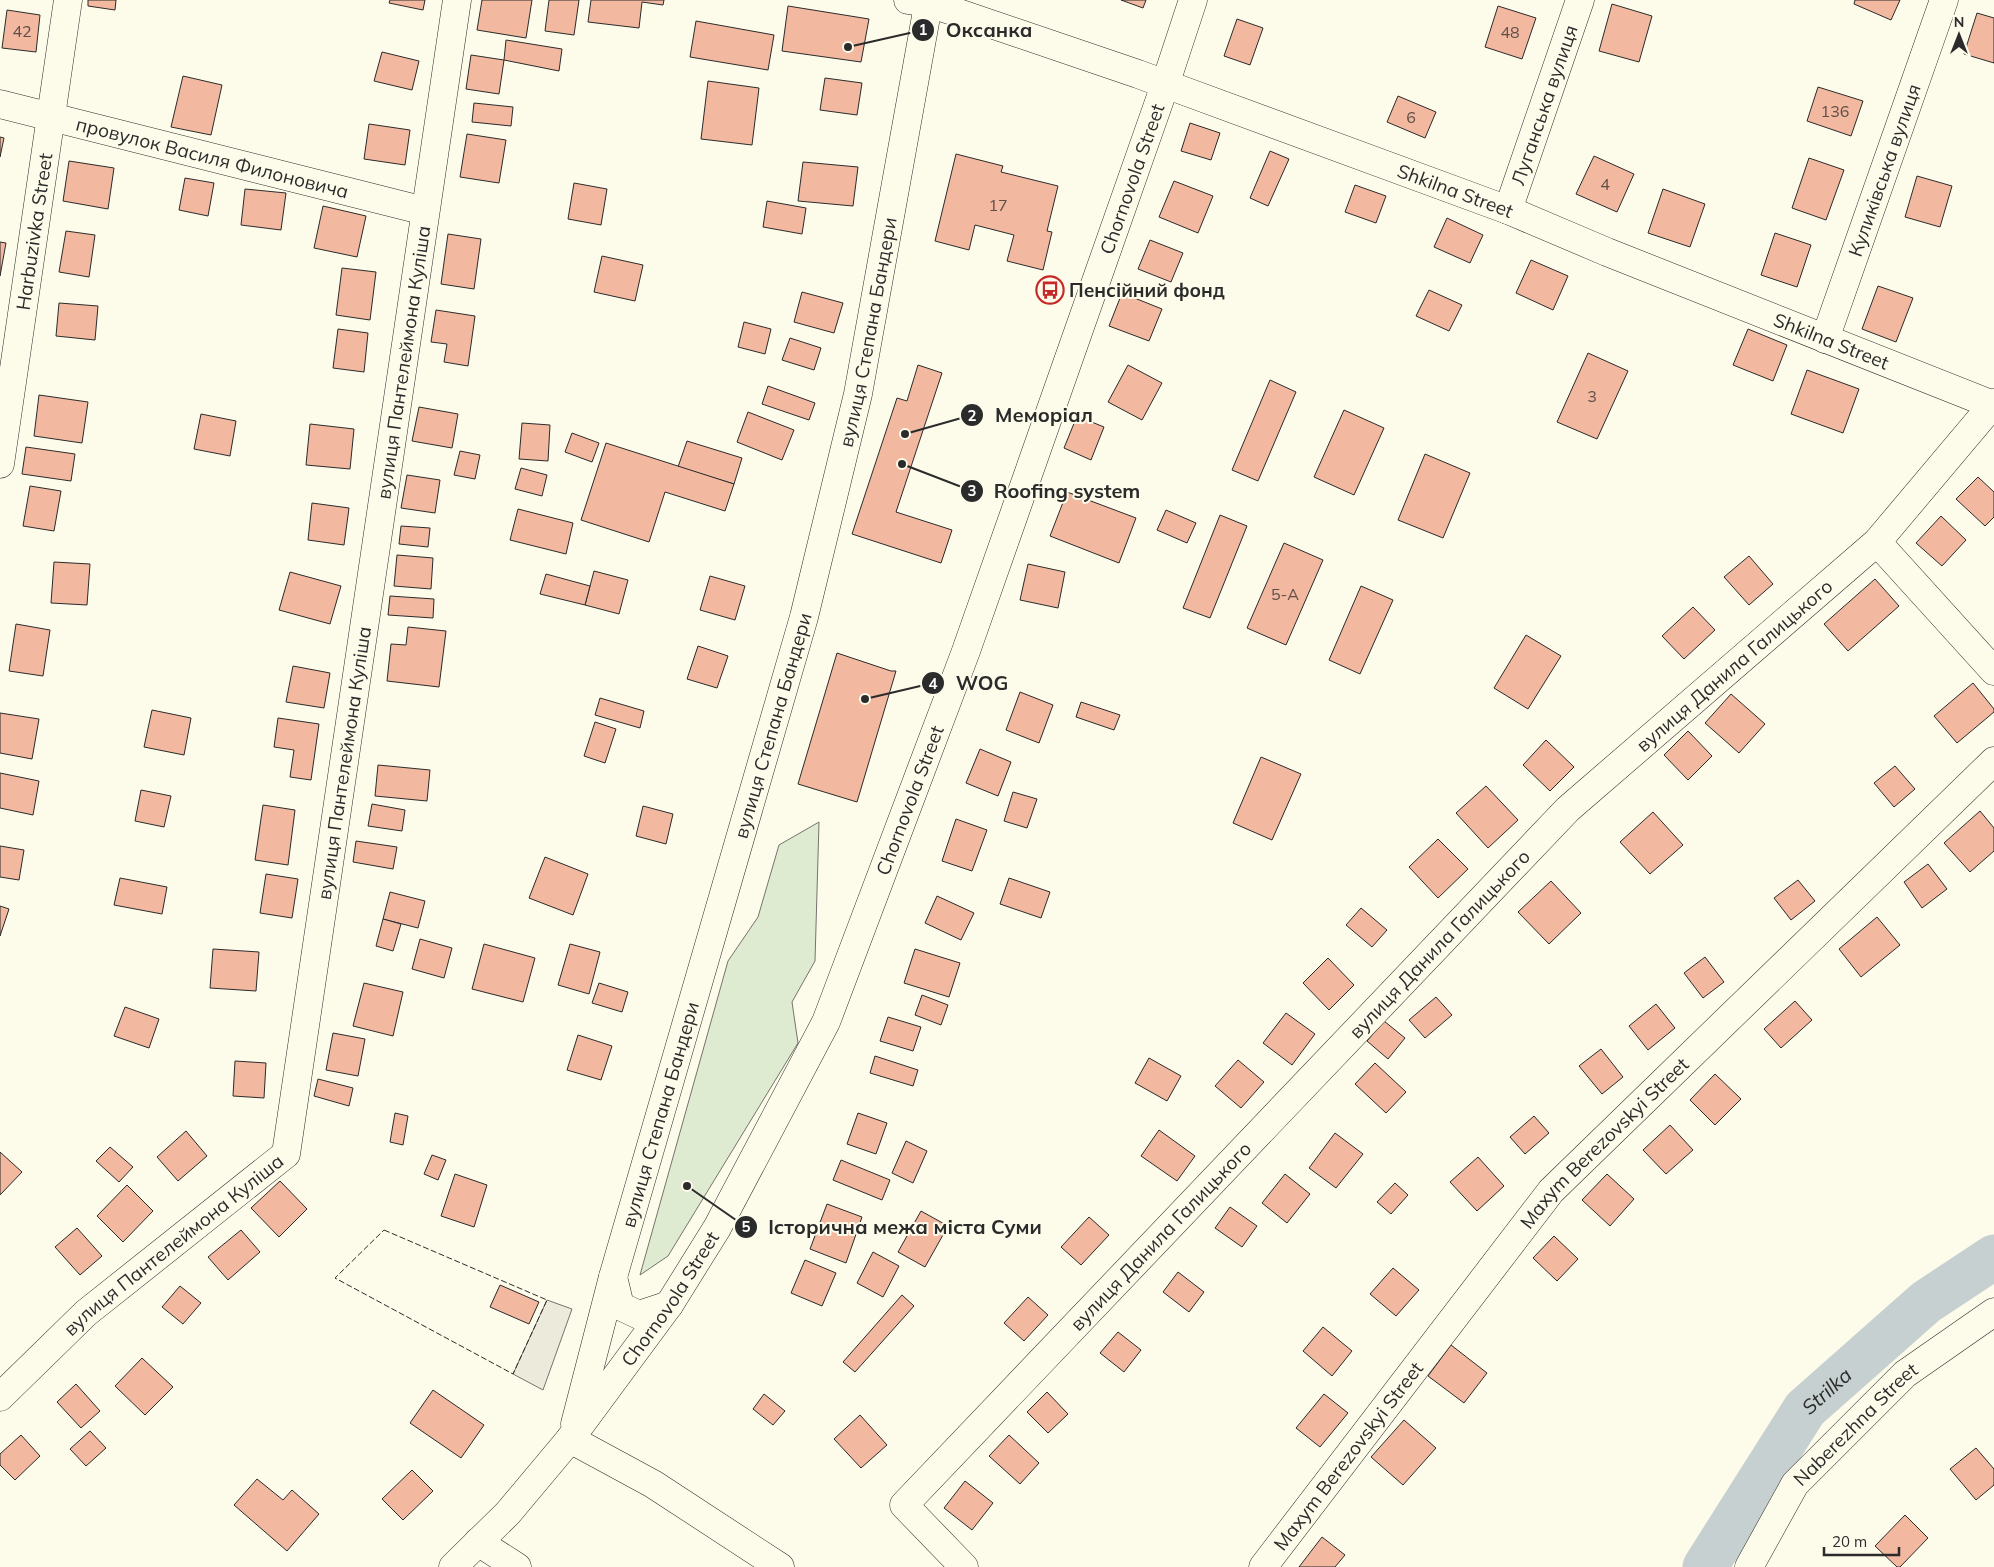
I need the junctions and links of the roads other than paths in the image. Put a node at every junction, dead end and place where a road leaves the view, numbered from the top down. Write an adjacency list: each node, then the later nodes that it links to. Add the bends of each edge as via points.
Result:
1 (68, 0): 9 (street, Harbuzivka Street)
2 (457, 0): 11 (street, вулиця Пантелеймона Куліша)
3 (1192, 0): 7 (street, Chornovola Street)
4 (1580, 0): 10 (street, Луганська вулиця)
5 (1944, 0): 12 (street, Куликівська вулиця)
6 (922, 1): 7 (street, Shkilna Street); 18 (street, вулиця Степана Бандери, via 858,394 806,608)
7 (1165, 85): 10 (street, Shkilna Street); 19 (street, Chornovola Street, via 966,651 826,1022 717,1228)
8 (0, 104): 9 (street, провулок Василя Филоновича)
9 (51, 116): 11 (street, провулок Василя Филоновича); 14 (street, Harbuzivka Street)
10 (1508, 210): 12 (street, Shkilna Street)
11 (424, 211): 21 (street, вулиця Пантелеймона Куліша, via 286,1154 86,1313)
12 (1825, 340): 13 (street, Shkilna Street)
13 (1993, 404): 15 (street, вулиця Данила Галицького)
14 (0, 464)
15 (1877, 542): 16 (street); 27 (street, вулиця Данила Галицького, via 1568,809 904,1505)
16 (1994, 671)
17 (1994, 761): 28 (street, Maxym Berezovskyi Street, via 1551,1190)
18 (613, 1277): 19 (street, via 620,1306 639,1315); 22 (street, вулиця Степана Бандери)
19 (669, 1305): 22 (street, Chornovola Street)
20 (1994, 1312): 29 (street, Naberezhna Street, via 1905,1374 1795,1484)
21 (0, 1397)
22 (570, 1439): 23 (street, Chornovola Street, via 508,1513); 26 (street, via 653,1484)
23 (478, 1542): 24 (street, Chornovola Street); 25 (street)
24 (453, 1567)
25 (517, 1567)
26 (780, 1567)
27 (964, 1567)
28 (1263, 1567)
29 (1749, 1567)

